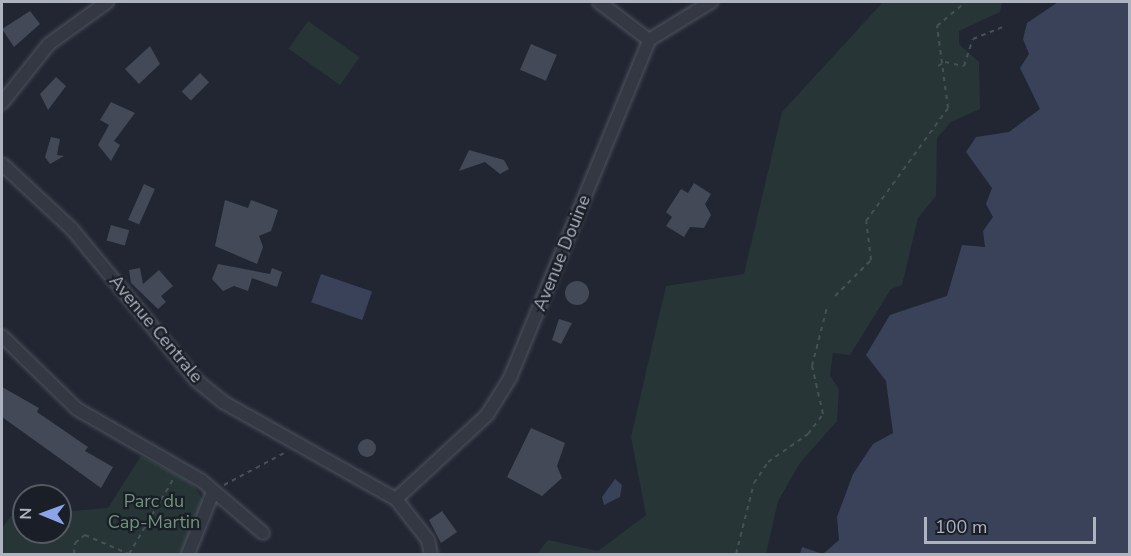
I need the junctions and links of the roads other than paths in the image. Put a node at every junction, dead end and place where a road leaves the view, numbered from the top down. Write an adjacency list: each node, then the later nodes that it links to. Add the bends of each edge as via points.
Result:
1 (107, 2): 5 (street, via 49,44)
2 (599, 2): 4 (street)
3 (711, 2): 4 (street)
4 (650, 40): 9 (street, Avenue Douine, via 510,378 487,415)
5 (2, 103)
6 (2, 164): 9 (street, Avenue Centrale, via 72,229 196,380 223,402)
7 (2, 336): 8 (street, via 77,409)
8 (213, 492): 10 (street); 11 (street)
9 (396, 499): 12 (street, via 428,540)
10 (263, 533)
11 (188, 555)
12 (431, 555)

